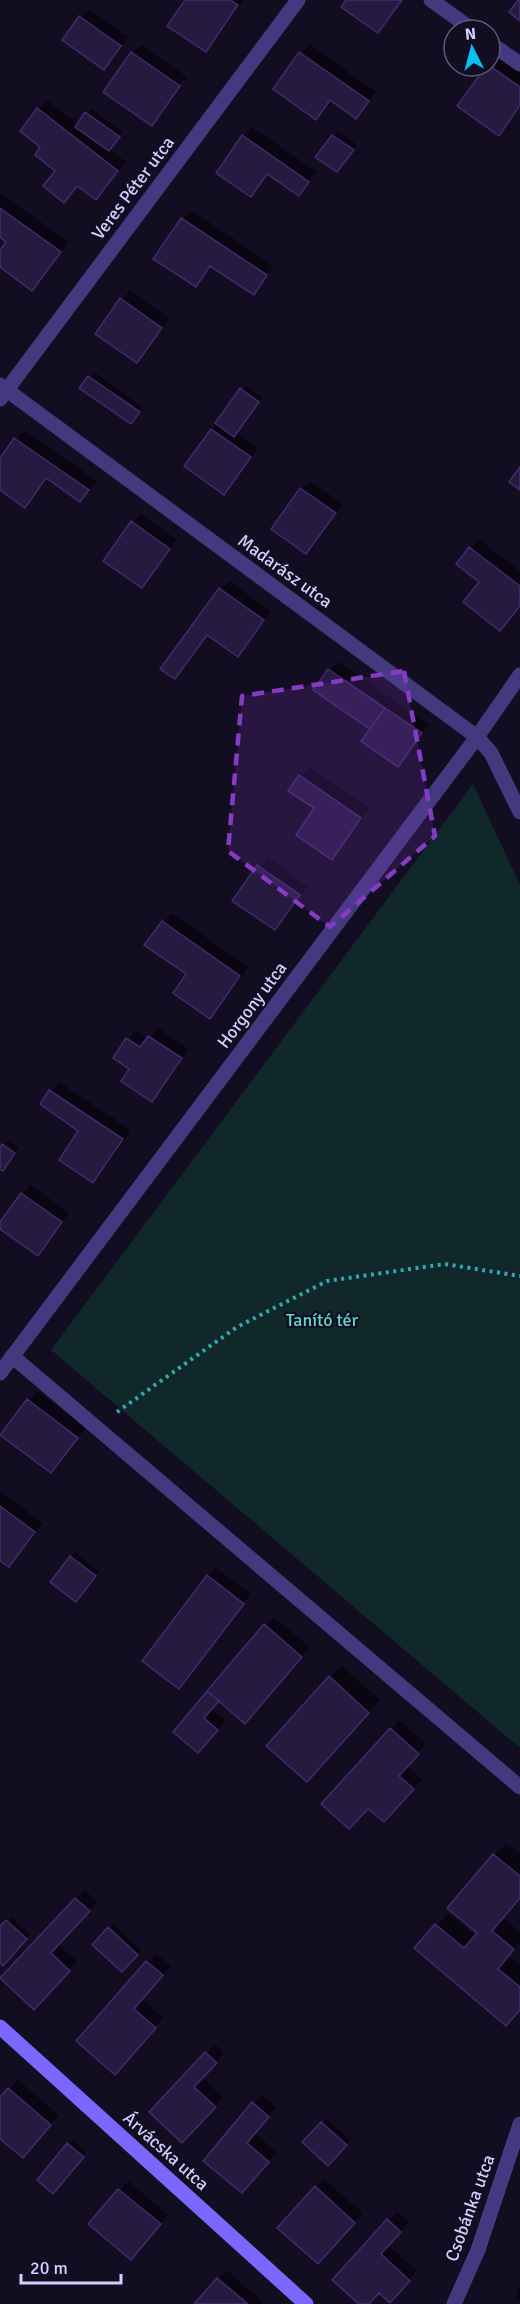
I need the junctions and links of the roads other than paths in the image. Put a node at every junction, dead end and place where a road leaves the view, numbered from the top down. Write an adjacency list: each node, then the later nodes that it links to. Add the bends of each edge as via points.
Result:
1 (298, 0): 6 (street, Veres Péter utca)
2 (431, 0): 3 (street)
3 (456, 18)
4 (502, 51): 5 (street)
5 (520, 64)
6 (2, 391): 8 (street, Madarász utca)
7 (520, 675): 8 (street, Horgony utca)
8 (477, 737): 9 (street, Madarász utca, via 491,753); 10 (street, Horgony utca)
9 (520, 812)
10 (12, 1356): 11 (street, Horgony utca); 12 (street)
11 (0, 1373)
12 (520, 1787)
13 (0, 2027): 15 (street, Árvácska utca)
14 (520, 2124): 16 (street, Csobánka utca, via 478,2250)
15 (306, 2304)
16 (454, 2304)

